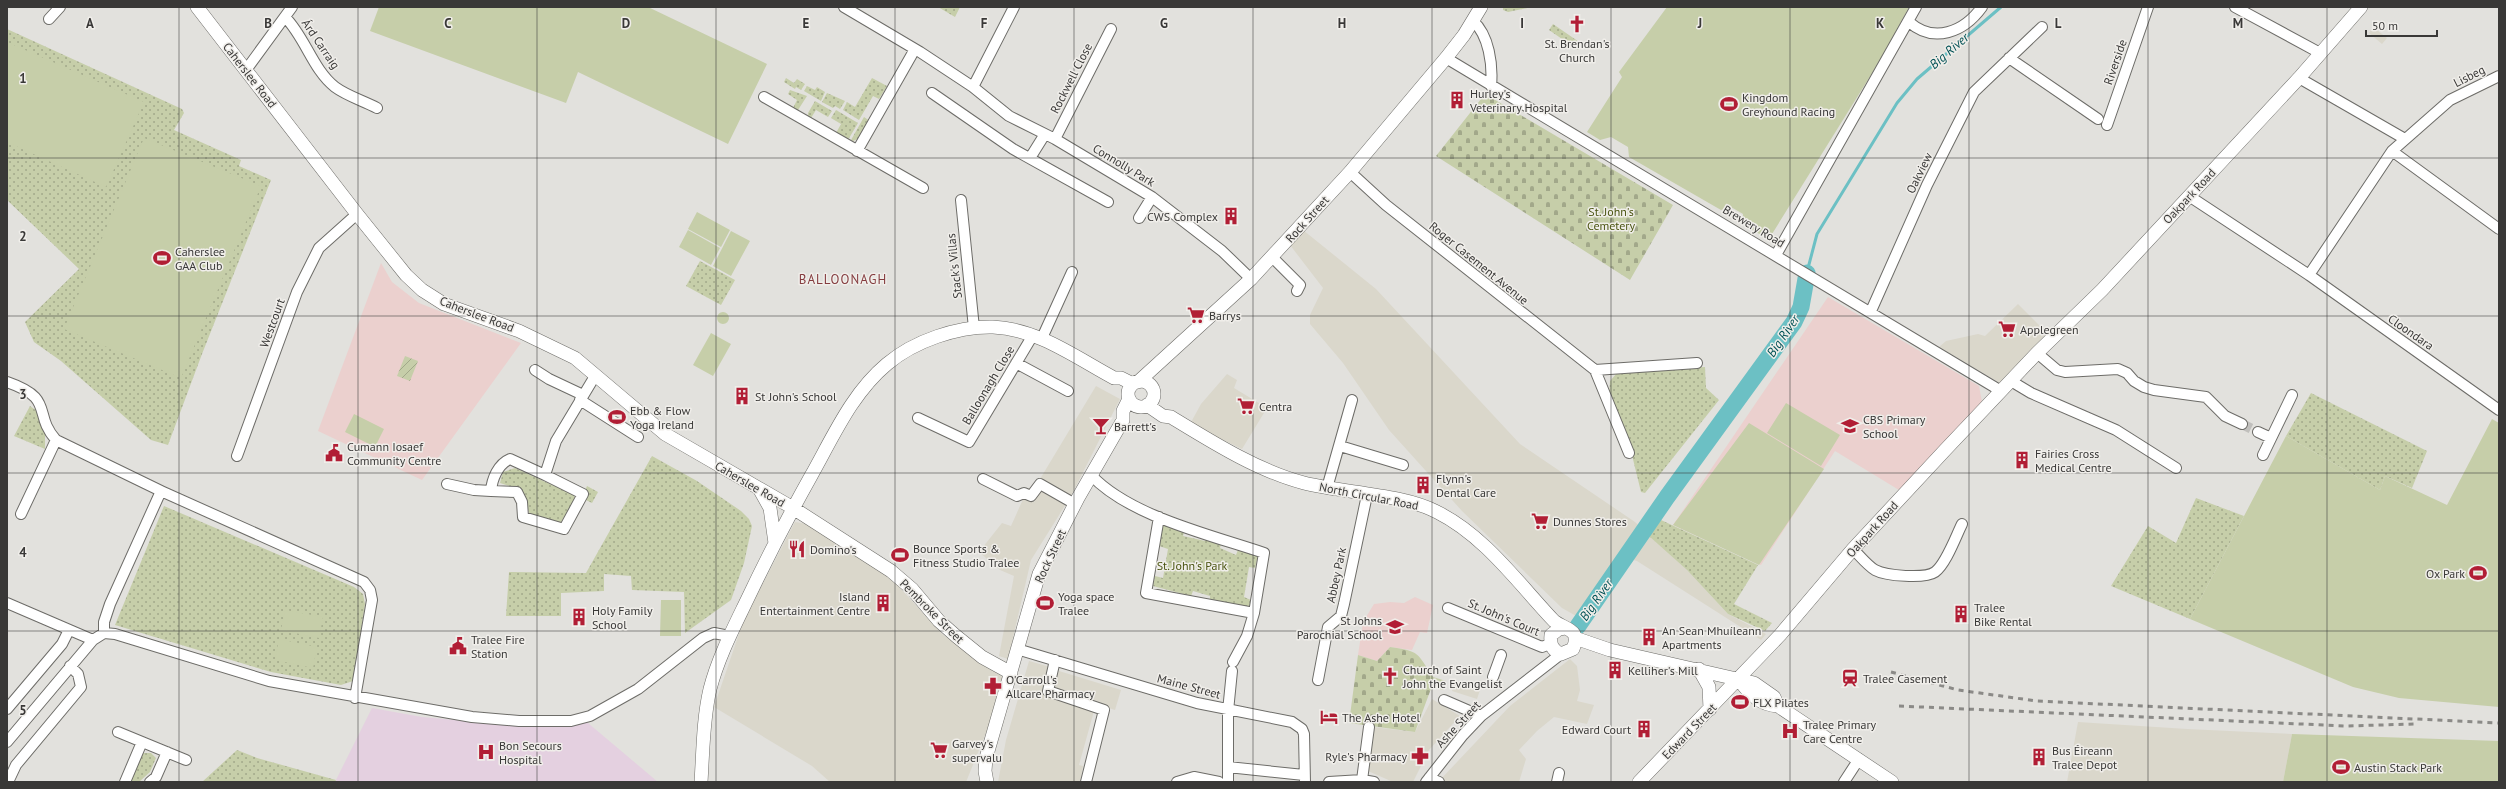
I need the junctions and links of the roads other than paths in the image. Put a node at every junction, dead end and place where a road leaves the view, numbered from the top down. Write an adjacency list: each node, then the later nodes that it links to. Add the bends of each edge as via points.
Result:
1 (60, 7): 13 (street)
2 (197, 7): 22 (main road, Caherslee Road)
3 (292, 7): 12 (street, Árd Carraig)
4 (844, 7): 18 (street, Connolly Park)
5 (1014, 7): 26 (street)
6 (1481, 7): 14 (main road, Rock Street)
7 (1916, 7): 15 (street)
8 (1982, 7): 15 (street, via 1960,28 1943,34 1930,35)
9 (2148, 7): 31 (street, Riverside)
10 (2235, 7): 19 (street)
11 (2361, 7): 19 (main road, Oakpark Road)
12 (285, 17): 22 (street, Árd Carraig); 29 (street, Árd Carraig, via 335,87)
13 (49, 19)
14 (1473, 21): 20 (main road, Rock Street); 25 (street, via 1484,33)
15 (1909, 22): 47 (street)
16 (2042, 27): 21 (street, Oakview)
17 (1111, 29): 33 (street, Rockwell Close)
18 (915, 49): 26 (street, Connolly Park); 35 (street)
19 (2320, 53): 24 (main road, Oakpark Road)
20 (1446, 58): 25 (street, Brewery Road); 38 (main road, Rock Street)
21 (2009, 58): 30 (street); 53 (street, Oakview, via 1974,92 1927,185)
22 (246, 70): 44 (main road, Caherslee Road)
23 (2499, 76): 34 (street, Lisbeg, via 2450,100)
24 (2299, 78): 34 (street); 40 (main road, Oakpark Road)
25 (1491, 86): 47 (street, Brewery Road)
26 (973, 87): 32 (street, Connolly Park, via 1009,116)
27 (932, 93): 37 (street)
28 (764, 97): 35 (street)
29 (377, 108)
30 (2098, 119)
31 (2107, 125)
32 (1045, 134): 33 (street, Connolly Park); 37 (street)
33 (1055, 139): 41 (street, Connolly Park)
34 (2405, 139): 36 (street)
35 (858, 151): 39 (street)
36 (2392, 152): 46 (street); 50 (street)
37 (1030, 158): 43 (street)
38 (1350, 172): 48 (main road, Rock Street); 60 (street, Roger Casement Avenue, via 1386,205)
39 (923, 188)
40 (2189, 196): 50 (street, Cloondara); 56 (main road, Oakpark Road, via 2102,290)
41 (1152, 197): 45 (street); 51 (street, Connolly Park, via 1222,252)
42 (961, 200): 54 (street, Stack's Villas)
43 (1108, 202)
44 (357, 214): 61 (main road, Caherslee Road, via 400,268 422,290 444,304 556,347 575,358); 80 (street, Westcourt, via 319,248 309,267 297,292)
45 (1139, 218)
46 (2499, 229)
47 (1776, 255): 53 (street, Brewery Road)
48 (1272, 257): 51 (main road, Rock Street); 52 (street, via 1300,285)
49 (1072, 272): 55 (street)
50 (2309, 275): 70 (street, Cloondara)
51 (1251, 279): 66 (main road, Rock Street, via 1155,368 1148,371)
52 (1297, 291)
53 (1871, 311): 65 (street, Brewery Road)
54 (974, 328): 55 (main road, North Circular Road, via 1005,328); 93 (main road, North Circular Road, via 928,341 904,352 887,364 850,406)
55 (1038, 336): 57 (street, Balloonagh Close); 66 (main road, North Circular Road)
56 (2037, 353): 62 (main road, Oakpark Road); 72 (street, via 2057,370 2065,372 2118,369 2127,372 2134,381 2144,387 2206,397 2225,416)
57 (1016, 363): 64 (street); 71 (street, Balloonagh Close, via 969,442)
58 (1697, 363): 60 (street)
59 (535, 370): 68 (street)
60 (1595, 370): 78 (street, Roger Casement Avenue)
61 (595, 376): 68 (street); 88 (main road, Caherslee Road, via 665,434)
62 (2011, 381): 65 (main road, Oakpark Road); 82 (street, via 2031,393 2116,430)
63 (7, 382): 76 (street, via 34,395)
64 (1068, 391)
65 (2001, 391): 98 (main road, Oakpark Road)
66 (1140, 394): 84 (main road, Rock Street, via 1123,411 1123,420); 87 (main road, North Circular Road, via 1171,417 1275,474)
67 (2292, 395): 75 (street)
68 (582, 398): 74 (street); 83 (street, via 556,440)
69 (1352, 400): 77 (street)
70 (2499, 410)
71 (918, 418)
72 (2242, 424)
73 (2258, 432): 75 (street)
74 (638, 437)
75 (2271, 438): 79 (street)
76 (56, 440): 89 (street); 94 (street)
77 (1340, 446): 81 (street); 87 (street)
78 (1629, 453)
79 (2263, 455)
80 (237, 456)
81 (1404, 465)
82 (2176, 468)
83 (545, 475): 90 (street, via 510,459 496,472); 90 (street, via 583,494 564,529 523,517 522,502 517,492)
84 (1092, 475): 92 (main road, Rock Street); 95 (street, via 1112,493)
85 (983, 479): 92 (street, via 1017,496 1024,493 1030,496 1040,484)
86 (446, 484): 90 (street)
87 (1327, 488): 91 (main road, North Circular Road)
88 (760, 490): 93 (main road, Caherslee Road); 97 (main road, via 770,508)
89 (161, 491): 104 (street, via 110,604 104,622); 117 (street, via 364,582 370,590 372,600)
90 (491, 491)
91 (1366, 495): 101 (main road, North Circular Road, via 1420,504 1450,519 1478,539); 115 (street, Abbey Park, via 1344,604 1340,616 1328,627)
92 (1075, 504): 108 (main road, Rock Street, via 1039,574)
93 (793, 508): 97 (main road, North Circular Road); 113 (main road, Pembroke Street, via 891,571 912,589 939,621 956,636 982,657)
94 (21, 514)
95 (1159, 517): 102 (street, via 1264,553); 102 (street, via 1146,593)
96 (1962, 524): 98 (street, via 1940,566 1930,574 1912,576 1881,573 1874,570)
97 (775, 544): 105 (main road, North Circular Road)
98 (1853, 549): 116 (main road, Oakpark Road)
99 (7, 603): 103 (street)
100 (1448, 608): 107 (street, St. John's Court, via 1542,647)
101 (1543, 608): 107 (main road, North Circular Road); 107 (main road, North Circular Road, via 1574,634)
102 (1254, 613): 121 (street, via 1233,666)
103 (69, 630): 106 (street); 119 (street, via 62,644)
104 (104, 633): 106 (street); 117 (street, via 115,634 269,681)
105 (729, 636): 117 (street, via 714,633 703,638 615,704 590,716 571,721 493,720); 140 (main road, North Circular Road, via 710,689)
106 (93, 640): 111 (street)
107 (1561, 645): 112 (main road, via 1610,650); 122 (street, Ashe Street, via 1534,675)
108 (1017, 649): 110 (street, Maine Street); 113 (main road, Rock Street)
109 (1501, 655): 114 (street)
110 (1056, 660): 121 (street, Maine Street); 142 (street, via 1048,691 1104,710)
111 (70, 666): 125 (street); 137 (street, via 78,674 81,686 16,765)
112 (1699, 669): 116 (main road); 120 (main road, via 1708,688)
113 (1011, 673): 131 (main road, Rock Street, via 986,758)
114 (1493, 677)
115 (1318, 680)
116 (1739, 681): 120 (main road, Edward Street); 128 (main road, via 1767,706 1778,706)
117 (355, 698)
118 (1444, 700): 122 (street)
119 (7, 709)
120 (1710, 709): 149 (main road, Edward Street)
121 (1228, 711): 130 (street); 134 (street, Maine Street, via 1298,724 1304,734)
122 (1481, 716): 136 (street, Ashe Street)
123 (1369, 727): 135 (street)
124 (118, 732): 126 (street)
125 (7, 742)
126 (142, 742): 127 (street); 138 (street)
127 (167, 752): 129 (street); 139 (street, via 156,776)
128 (1859, 759): 133 (main road); 150 (street)
129 (186, 760)
130 (1228, 767): 132 (street); 145 (street)
131 (986, 776): 141 (main road, Rock Street)
132 (1280, 777): 134 (street)
133 (1876, 777): 151 (main road)
134 (1304, 778)
135 (1362, 780): 146 (street); 147 (street)
136 (1427, 780): 148 (street)
137 (8, 782)
138 (125, 782)
139 (150, 782)
140 (701, 782)
141 (977, 782)
142 (1086, 782)
143 (1177, 782): 144 (street, via 1194,778)
144 (1219, 782)
145 (1228, 782)
146 (1329, 782)
147 (1374, 782)
148 (1439, 782)
149 (1639, 782)
150 (1844, 782)
151 (1892, 782)

